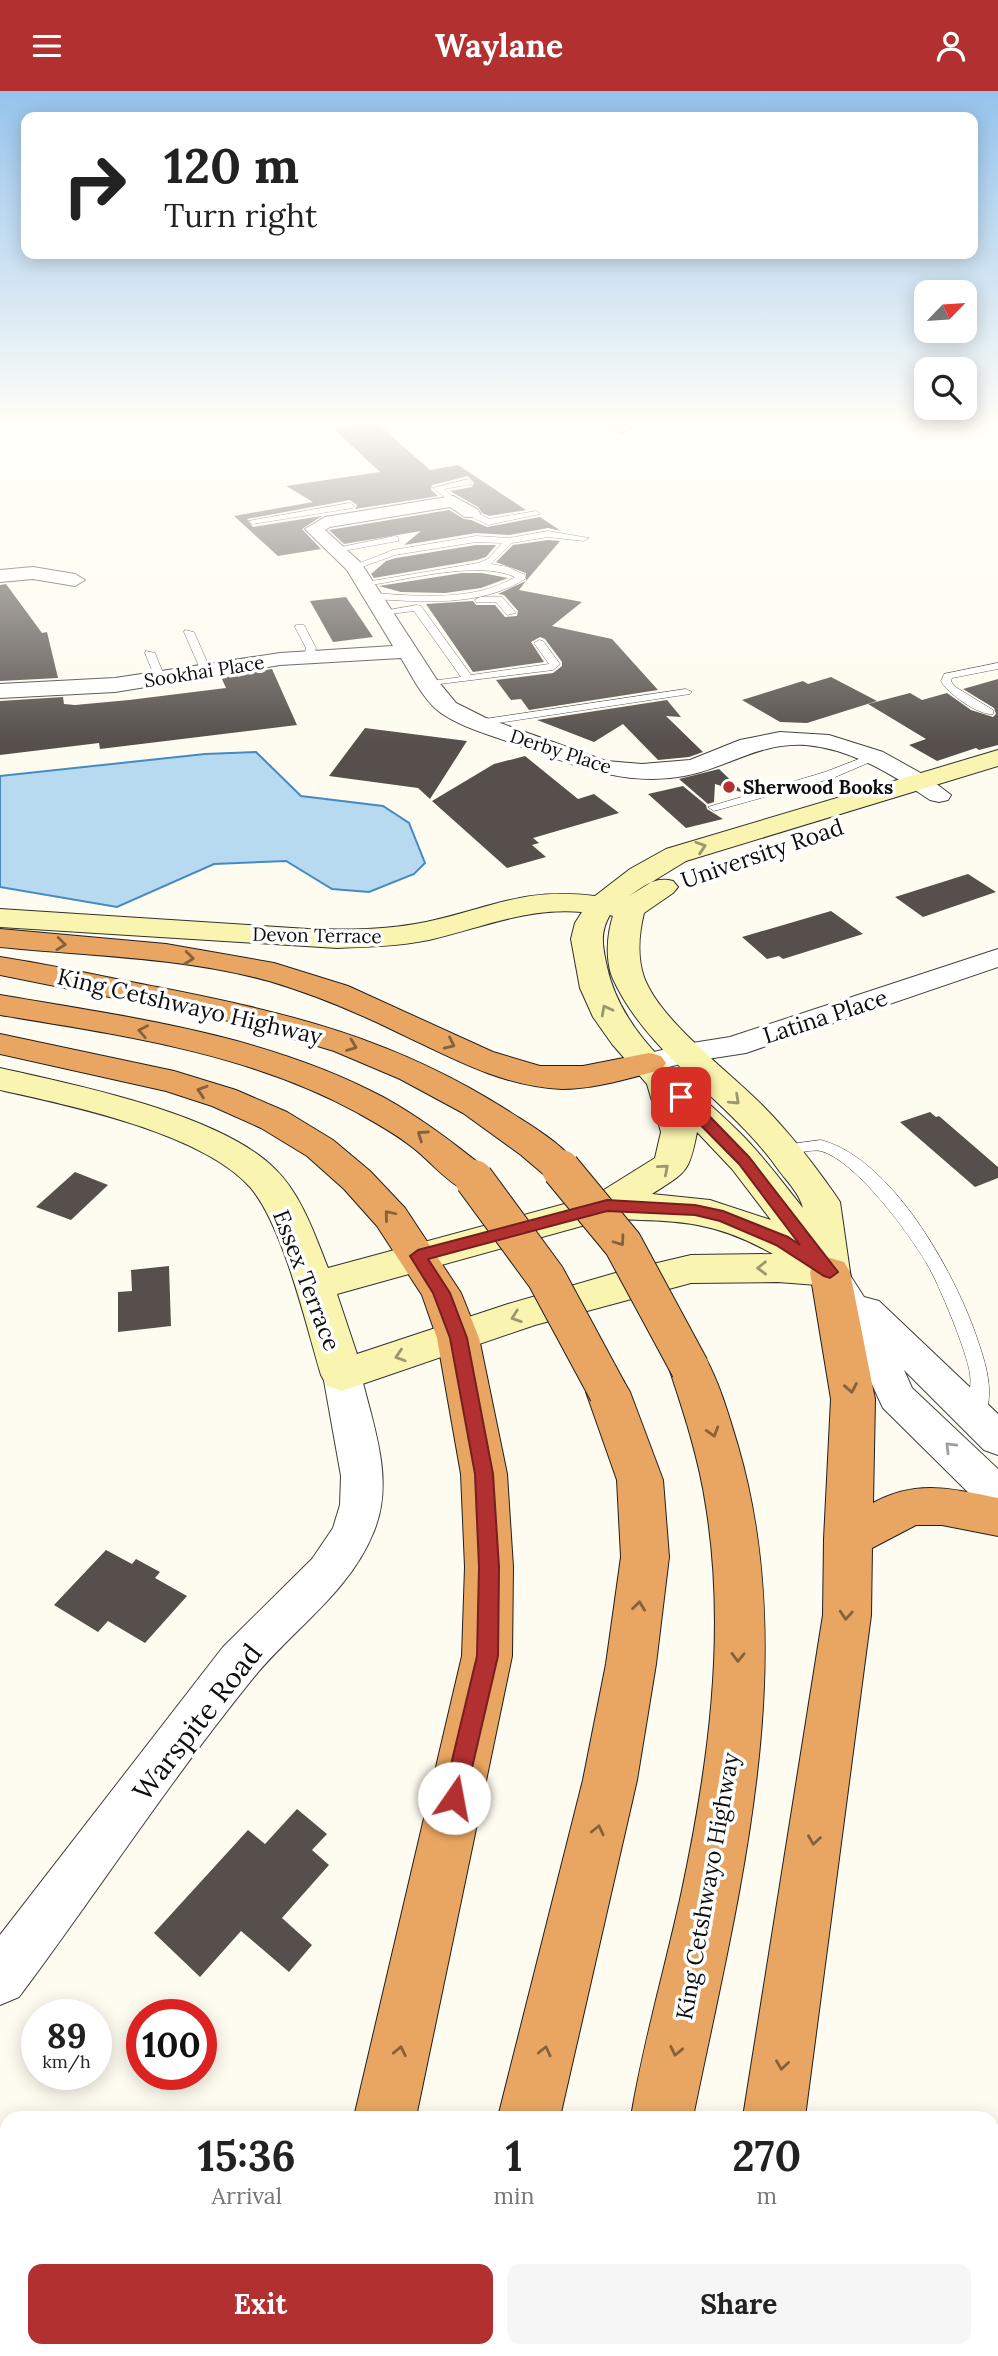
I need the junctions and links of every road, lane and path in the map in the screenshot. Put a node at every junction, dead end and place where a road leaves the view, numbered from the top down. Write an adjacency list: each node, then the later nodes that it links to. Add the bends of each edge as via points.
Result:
1 (315, 530): 4 (lane)
2 (325, 530): 4 (street)
3 (374, 530): 4 (street)
4 (326, 538): 6 (lane); 11 (street, Derby Place)
5 (584, 538): 7 (lane, via 548,534)
6 (396, 539)
7 (509, 541): 8 (lane); 11 (lane, via 476,539 393,553)
8 (480, 566): 11 (lane); 11 (lane, via 522,577 507,587 437,599)
9 (0, 576): 10 (street, via 33,573)
10 (75, 580)
11 (369, 590): 12 (lane); 17 (street, Derby Place)
12 (418, 608): 13 (lane, via 497,599); 23 (lane)
13 (511, 613)
14 (300, 627): 19 (lane, via 311,648)
15 (190, 632): 21 (lane)
16 (539, 643): 23 (lane, via 553,667)
17 (409, 652): 19 (street, Sookhai Place); 24 (street, Derby Place)
18 (150, 653): 22 (lane)
19 (309, 656): 21 (street, Sookhai Place)
20 (998, 666): 27 (lane, via 956,673 946,681)
21 (206, 671): 22 (street, Sookhai Place)
22 (160, 678): 25 (street, Sookhai Place)
23 (468, 678): 24 (lane)
24 (428, 684): 28 (street, Derby Place, via 447,708)
25 (0, 691)
26 (686, 692): 28 (lane)
27 (989, 712)
28 (478, 723): 29 (street, Derby Place, via 603,767 627,771 673,770 753,743 798,739 842,744)
29 (876, 757): 32 (street, Derby Place); 33 (lane)
30 (998, 758): 32 (street, University Road)
31 (998, 777): 32 (street, University Road)
32 (929, 789): 34 (street, University Road, via 705,869)
33 (714, 807)
34 (617, 907): 35 (street, Devon Terrace, via 541,902 428,931 357,939); 41 (street, via 628,977 651,1013)
35 (0, 918)
36 (0, 938): 41 (highway, one-way to 41, via 262,970 317,985 473,1055 532,1075 594,1076)
37 (998, 958): 41 (street, Latina Place)
38 (0, 966): 57 (highway, King Cetshwayo Highway, one-way to 57, bridge, via 230,1010 357,1048 456,1094 526,1140 561,1170 623,1244 691,1368 715,1438 730,1511 738,1594 737,1708 725,1814)
39 (0, 1005): 56 (highway, King Cetshwayo Highway, one-way to 39, bridge, via 610,1780 645,1557 640,1480 608,1392 546,1277 474,1179 447,1153 397,1118 339,1089 225,1048)
40 (0, 1044): 45 (highway, one-way to 40, via 357,1180 320,1148 274,1120 174,1082)
41 (666, 1065): 43 (street, one-way to 43, via 749,1112); 44 (street, one-way to 41, via 672,1164 678,1132); 46 (street)
42 (0, 1079): 47 (street, Essex Terrace, via 133,1113 243,1161 264,1180 283,1209)
43 (784, 1150): 46 (street, via 821,1202); 50 (lane, via 821,1146 837,1152 868,1175 909,1223 937,1263 976,1364)
44 (607, 1206): 45 (street); 46 (street, via 695,1210 723,1216 782,1241)
45 (418, 1256): 47 (street); 48 (highway, via 441,1293)
46 (830, 1272): 48 (street, one-way to 48, via 691,1269 522,1314); 50 (street); 51 (street, one-way to 46, via 897,1397 870,1339); 53 (highway, one-way to 53, via 853,1399)
47 (314, 1286): 49 (street, Essex Terrace)
48 (458, 1338): 49 (street, one-way to 49); 55 (highway, one-way to 48, via 487,1656 484,1474)
49 (342, 1375): 54 (street, Warspite Road, via 362,1505 348,1542 323,1580 241,1659)
50 (986, 1428)
51 (998, 1495)
52 (998, 1517): 53 (highway, via 916,1506)
53 (847, 1539): 58 (highway, one-way to 58, via 847,1615)
54 (0, 1978)
55 (386, 2111)
56 (530, 2111)
57 (663, 2111)
58 (775, 2111)

